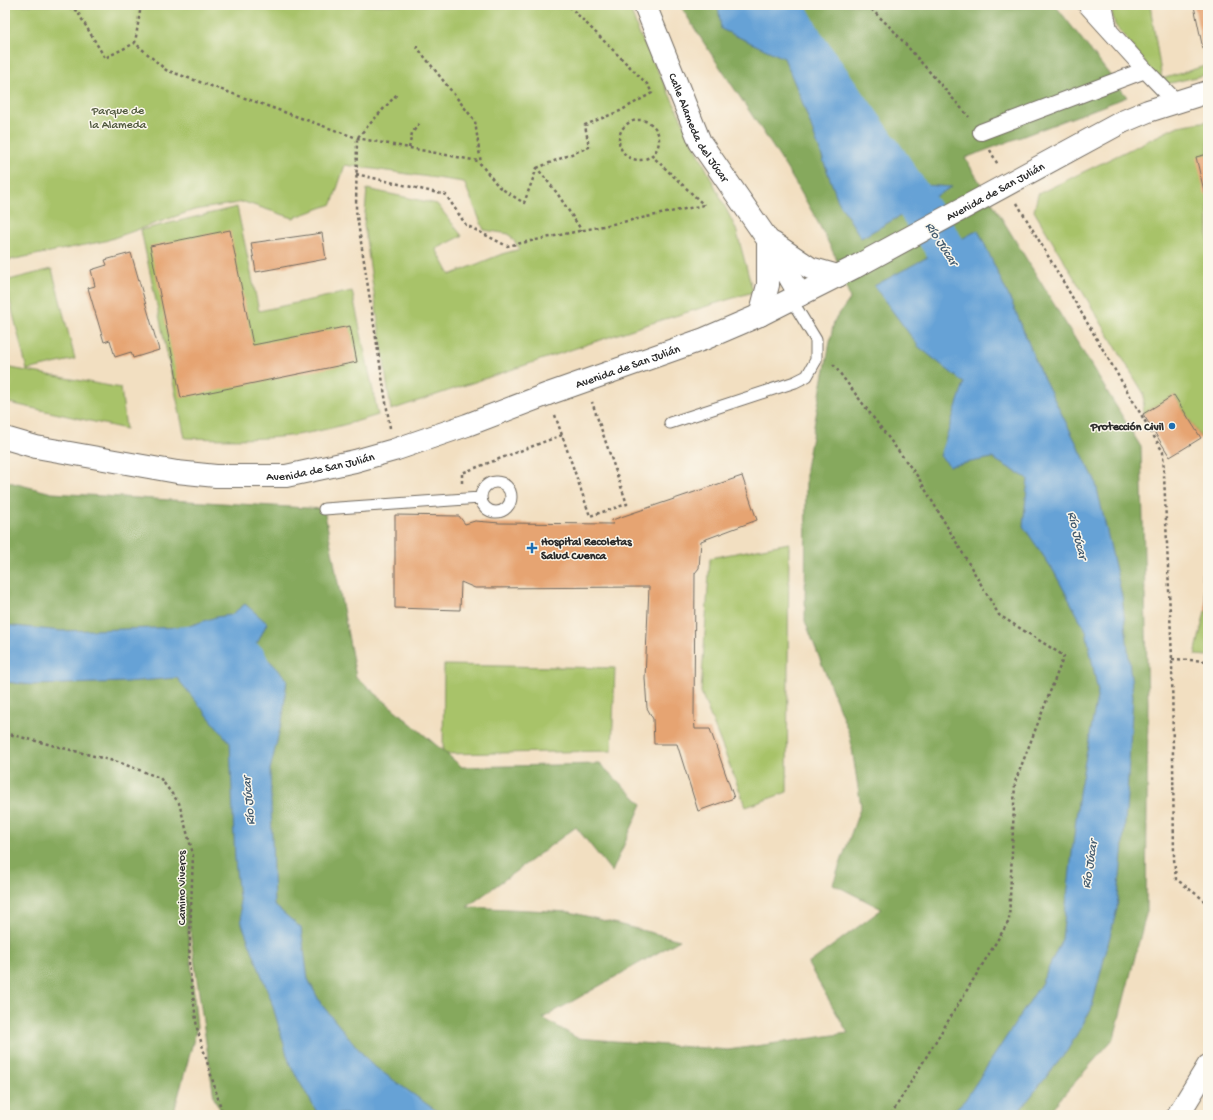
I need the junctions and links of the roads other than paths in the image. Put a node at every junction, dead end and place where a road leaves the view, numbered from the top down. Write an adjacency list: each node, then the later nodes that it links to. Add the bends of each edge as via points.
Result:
1 (645, 5): 9 (street, Calle Alameda del Júcar, via 700,142)
2 (1086, 5): 4 (street)
3 (1104, 5): 4 (street)
4 (1109, 30): 5 (street)
5 (1145, 70): 7 (street); 8 (street)
6 (1208, 92): 7 (street, Avenida de San Julián)
7 (1176, 102): 10 (street, Avenida de San Julián, bridge, via 1122,122)
8 (981, 132)
9 (768, 240): 10 (street, Calle Alameda del Júcar, via 810,268); 11 (street, Calle Alameda del Júcar); 12 (street, via 768,285)
10 (838, 276): 11 (street, Avenida de San Julián)
11 (796, 297): 12 (street, Avenida de San Julián); 13 (lane, via 816,340 816,360 807,376 796,382)
12 (760, 315): 14 (street, Avenida de San Julián, via 704,339 394,450 286,476 216,476 177,472 36,447)
13 (670, 423)
14 (5, 438)
15 (480, 498): 16 (lane)
16 (324, 509)
17 (1208, 1066): 18 (street)
18 (1178, 1115)

